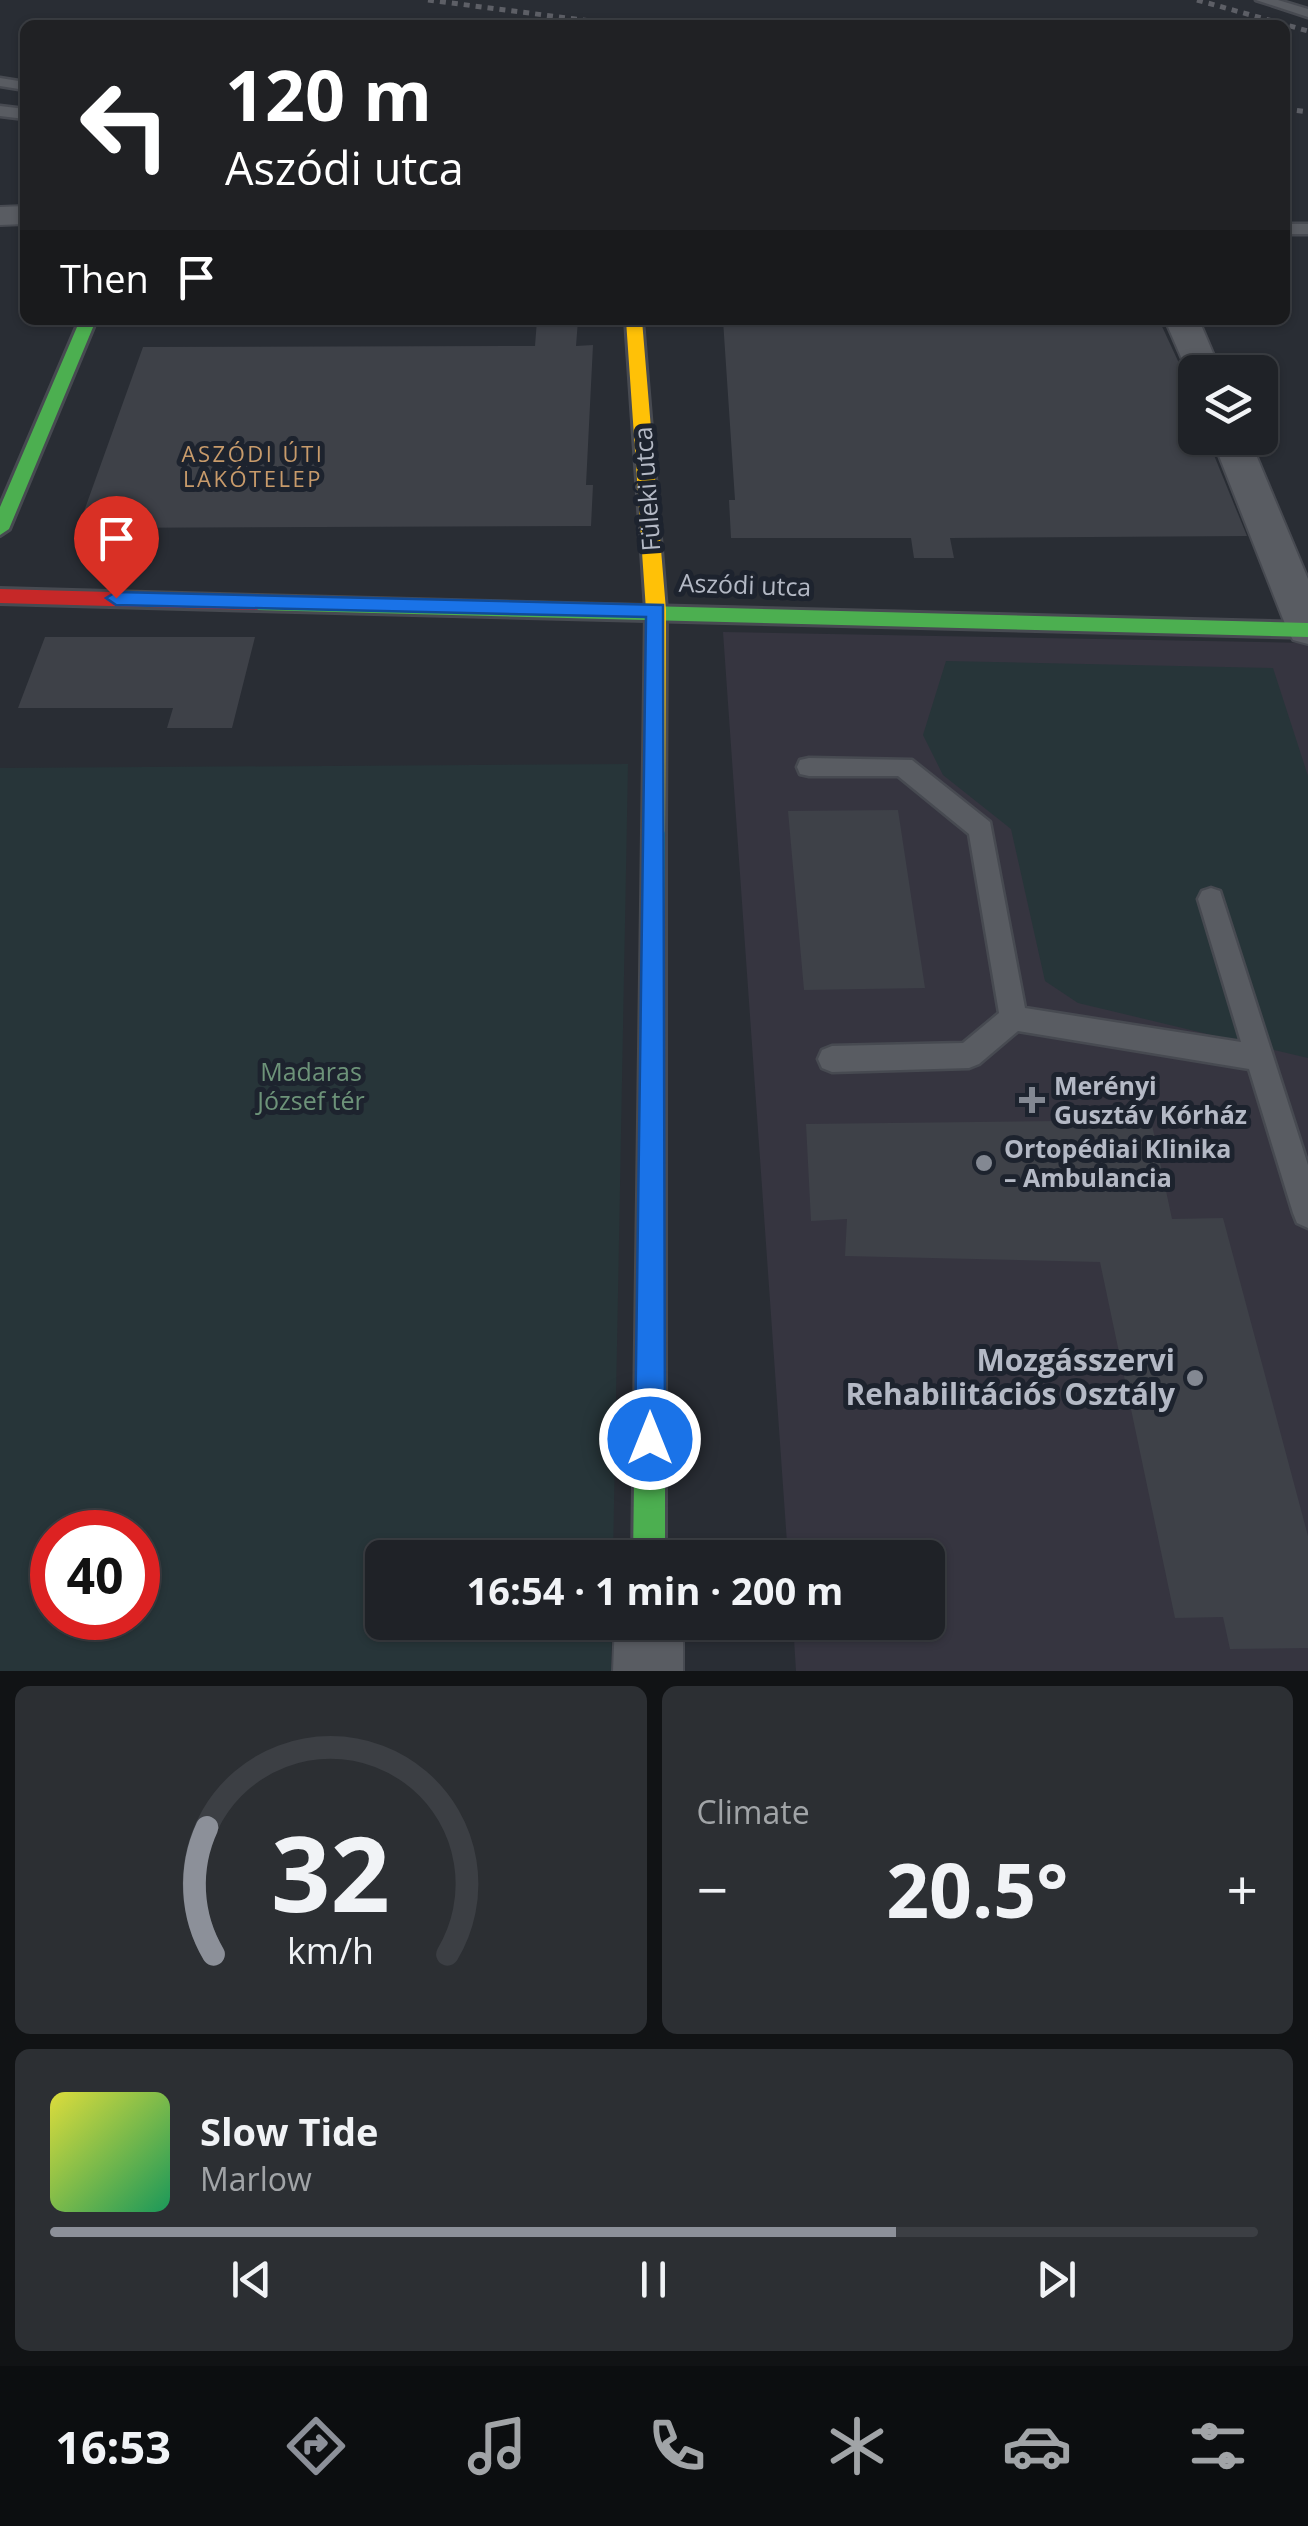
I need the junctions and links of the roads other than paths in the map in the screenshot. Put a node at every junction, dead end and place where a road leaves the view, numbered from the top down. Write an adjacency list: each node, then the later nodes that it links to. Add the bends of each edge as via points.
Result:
1 (1263, 0): 2 (lane)
2 (1308, 14)
3 (86, 325): 8 (street)
4 (634, 325): 10 (street, Füleki utca)
5 (1184, 325): 6 (street)
6 (1197, 355)
7 (1237, 455): 11 (street)
8 (0, 528)
9 (0, 596): 10 (street, Aszódi utca)
10 (656, 610): 11 (street, Aszódi utca); 19 (street, Füleki utca)
11 (1308, 630)
12 (809, 766): 14 (lane, via 903,767 981,829)
13 (1211, 899): 16 (lane)
14 (1013, 1018): 15 (lane, via 969,1055); 16 (lane)
15 (832, 1058)
16 (1260, 1058): 17 (lane)
17 (1299, 1155): 18 (lane)
18 (1308, 1213)
19 (649, 1540)
20 (649, 1640): 21 (street)
21 (648, 1671)

